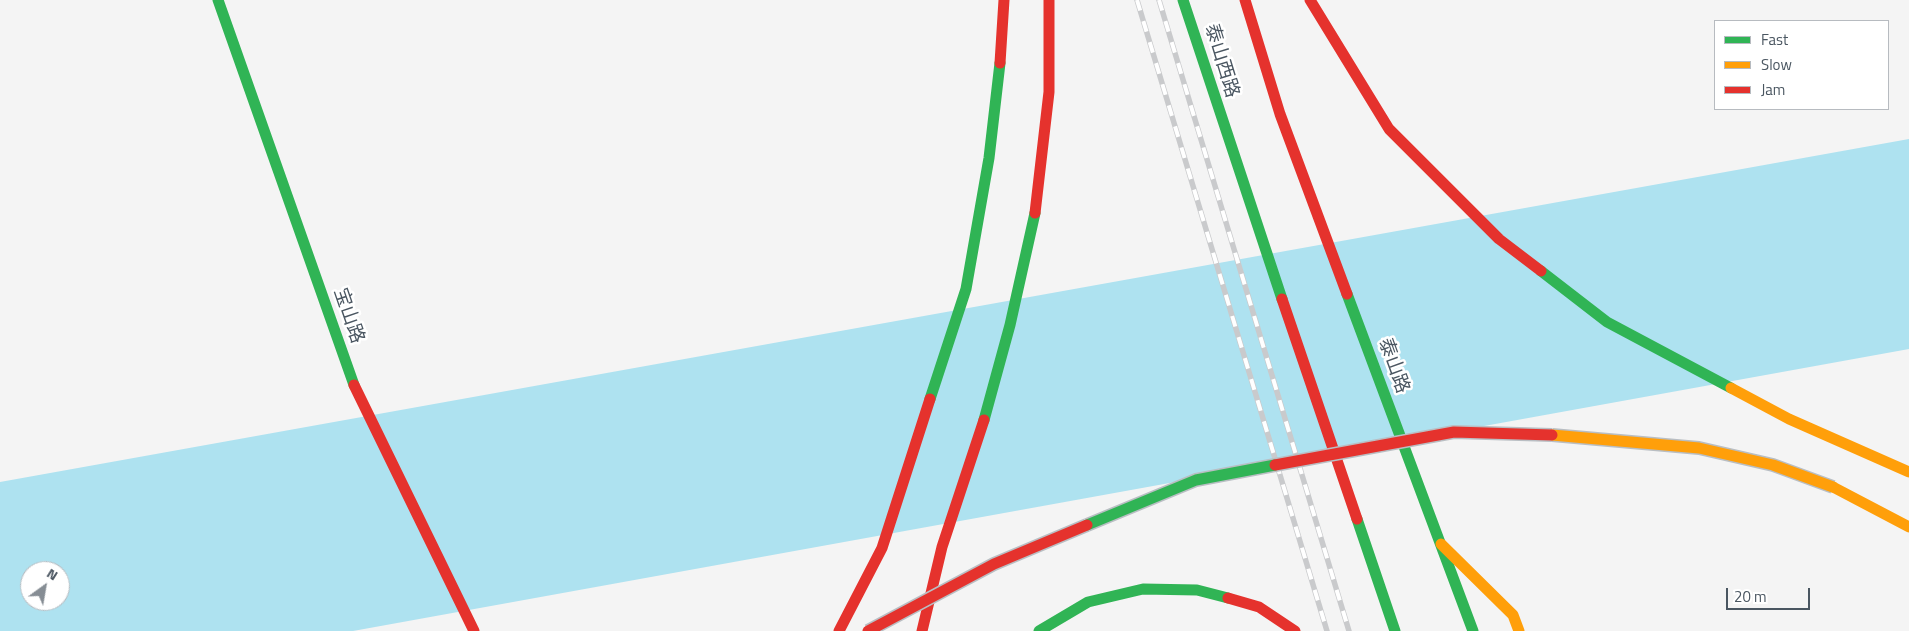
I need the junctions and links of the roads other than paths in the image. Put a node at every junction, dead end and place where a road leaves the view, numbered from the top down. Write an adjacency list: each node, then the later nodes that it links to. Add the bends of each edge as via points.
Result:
1 (218, 0): 10 (main road, 宝山路, via 351,379)
2 (1004, 0): 11 (main road, via 989,158 966,289 882,548)
3 (1049, 0): 13 (main road, via 1049,92 1035,217 1010,325 975,452 942,547)
4 (1183, 0): 16 (main road, 泰山西路, via 1224,132)
5 (1245, 0): 9 (main road, 泰山路, via 1280,114)
6 (1310, 0): 7 (main road, via 1390,128 1499,239 1607,322 1789,419)
7 (1909, 472)
8 (1909, 527): 12 (main road, bridge, via 1824,484 1773,465 1700,448 1570,435 1454,432 1196,480 994,564)
9 (1441, 544): 17 (main road, 泰山路); 18 (main road, via 1513,615)
10 (474, 631)
11 (839, 631)
12 (868, 631)
13 (922, 631)
14 (1039, 631): 15 (main road, via 1088,602 1143,589 1197,590 1259,607)
15 (1295, 631)
16 (1395, 631)
17 (1473, 631)
18 (1519, 631)

